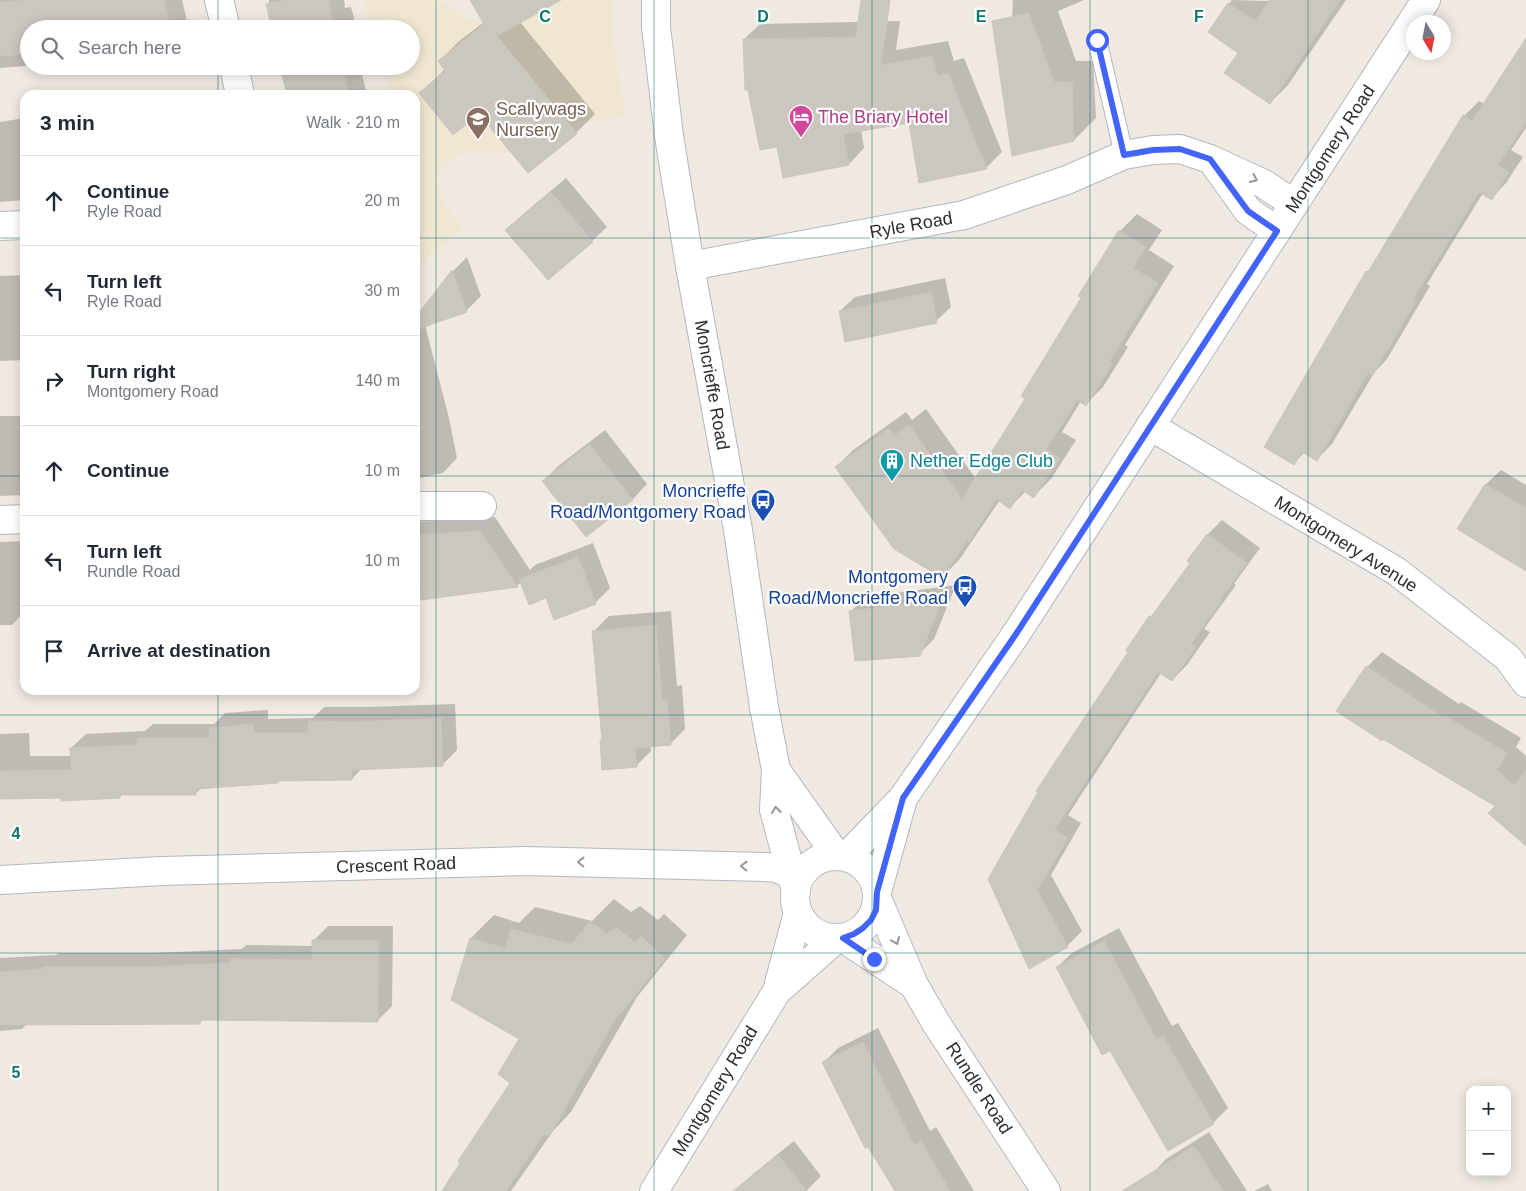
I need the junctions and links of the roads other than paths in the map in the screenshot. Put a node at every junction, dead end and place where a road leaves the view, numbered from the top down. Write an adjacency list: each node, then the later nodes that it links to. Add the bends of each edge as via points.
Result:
1 (219, 0): 4 (street)
2 (656, 0): 14 (street, Moncrieffe Road, via 656,27 669,136)
3 (1426, 0): 10 (street, Montgomery Road)
4 (224, 20)
5 (1097, 40): 8 (lane)
6 (236, 75): 7 (street)
7 (239, 90)
8 (1124, 155): 9 (street, Ryle Road, via 1180,149); 14 (street, Ryle Road, via 1067,180 964,215)
9 (1210, 159): 10 (street, Ryle Road, one-way to 10, via 1264,184); 13 (street, via 1248,211)
10 (1294, 204): 13 (street, Montgomery Road)
11 (20, 225): 12 (street)
12 (0, 226)
13 (1277, 231): 15 (street, Montgomery Road)
14 (690, 266): 21 (street, Moncrieffe Road)
15 (1150, 426): 20 (street, Montgomery Avenue, via 1396,571 1508,658); 22 (street, Montgomery Road, via 1016,634)
16 (420, 506): 17 (street)
17 (482, 506)
18 (20, 519): 19 (street)
19 (0, 520)
20 (1526, 683)
21 (776, 770): 23 (street, Moncrieffe Road); 25 (street, Moncrieffe Road, one-way to 21, via 774,810)
22 (903, 798): 23 (street, Montgomery Road); 26 (street, Montgomery Road)
23 (841, 857): 25 (street, via 827,858 810,866 798,882); 26 (street, via 857,862 867,870 874,880)
24 (0, 880): 25 (street, Crescent Road, one-way to 24, via 776,868 525,861 162,871)
25 (795, 893): 27 (street, via 804,923 813,932); 29 (street, Montgomery Road)
26 (877, 895): 27 (street, via 876,910 871,920 854,934); 28 (street, Rundle Road, one-way to 28)
27 (840, 938): 28 (street, Rundle Road); 29 (street, Montgomery Road)
28 (914, 985): 31 (street, Rundle Road)
29 (777, 991): 30 (street, Montgomery Road)
30 (654, 1191)
31 (1046, 1191)

